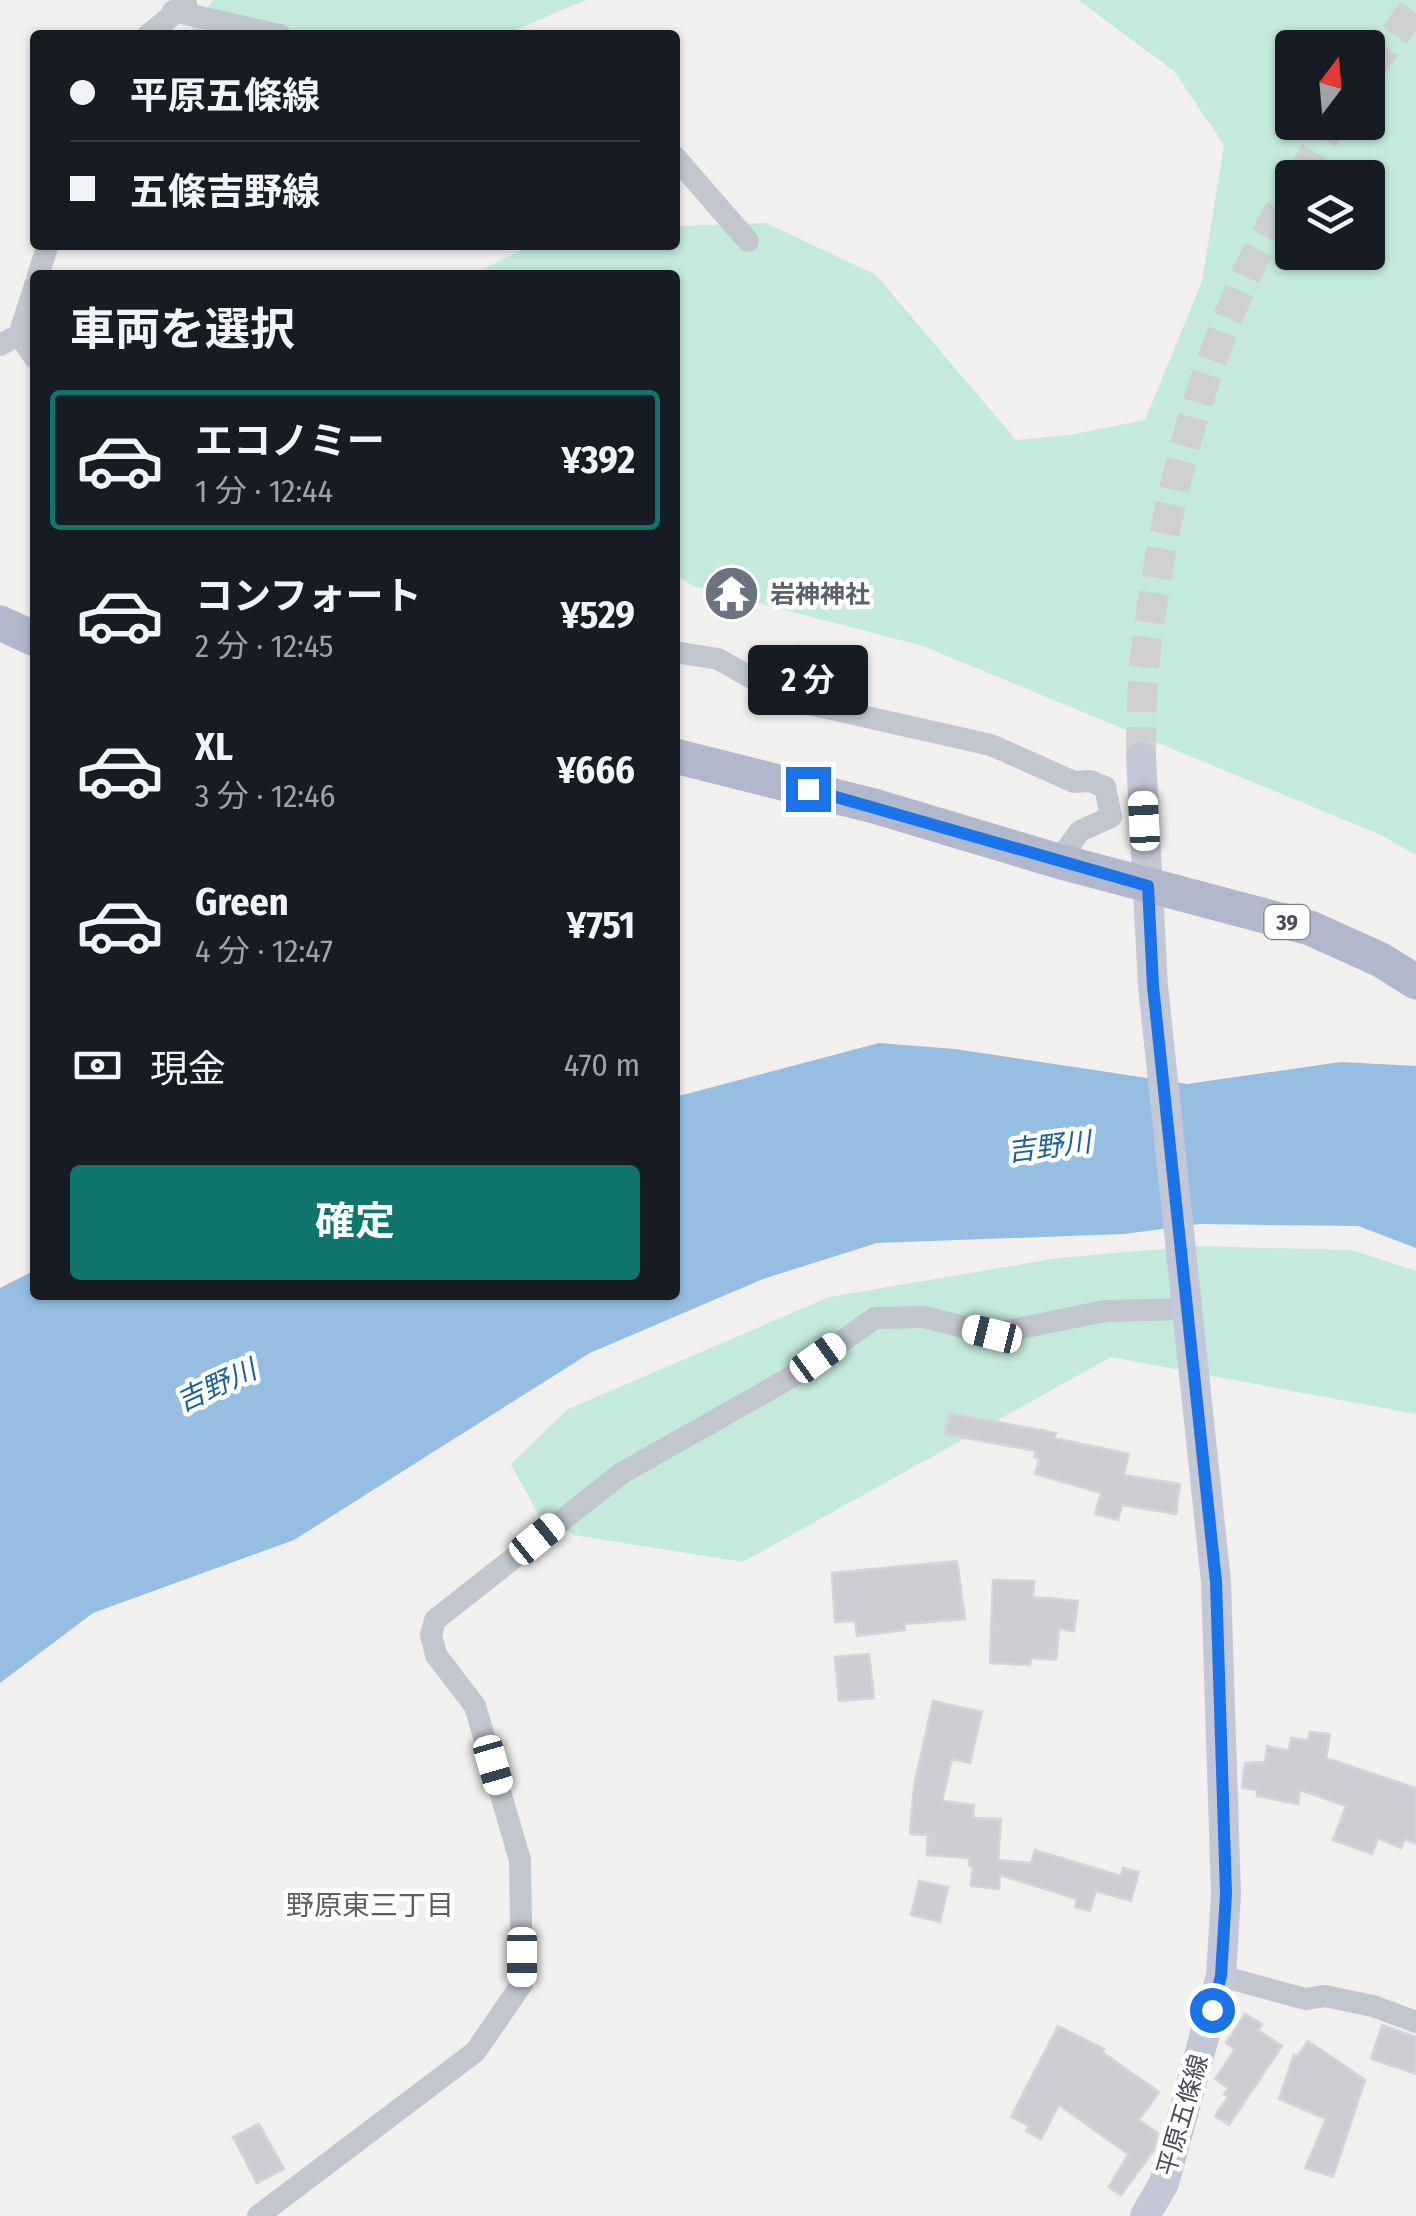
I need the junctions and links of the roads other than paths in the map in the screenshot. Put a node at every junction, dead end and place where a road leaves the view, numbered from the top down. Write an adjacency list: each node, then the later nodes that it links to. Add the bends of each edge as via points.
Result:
1 (184, 6): 2 (street); 3 (street)
2 (154, 30)
3 (263, 30)
4 (680, 163): 5 (street)
5 (748, 241)
6 (30, 296): 7 (street)
7 (10, 340)
8 (0, 623): 9 (main road)
9 (30, 637)
10 (680, 653): 13 (street, via 718,659 792,700 991,746 1074,782 1106,786 1111,816 1080,832)
11 (680, 757): 13 (main road, 39)
12 (1141, 757): 14 (main road, 平原五條線)
13 (1058, 862): 14 (main road, 39)
14 (1148, 886): 15 (main road, 39, via 1310,928); 16 (main road, 平原五條線)
15 (1416, 982)
16 (1188, 1310): 17 (main road, 平原五條線, via 1216,1582 1226,1894); 19 (street, via 1105,1311 992,1334 924,1317 874,1318 790,1378 622,1473 436,1620 436,1655 475,1706 520,1860 522,1984 476,2052)
17 (1221, 1976): 18 (street, via 1305,1999 1325,1996 1373,2006); 20 (main road, 平原五條線, via 1164,2183)
18 (1416, 2022)
19 (258, 2216)
20 (1145, 2216)

